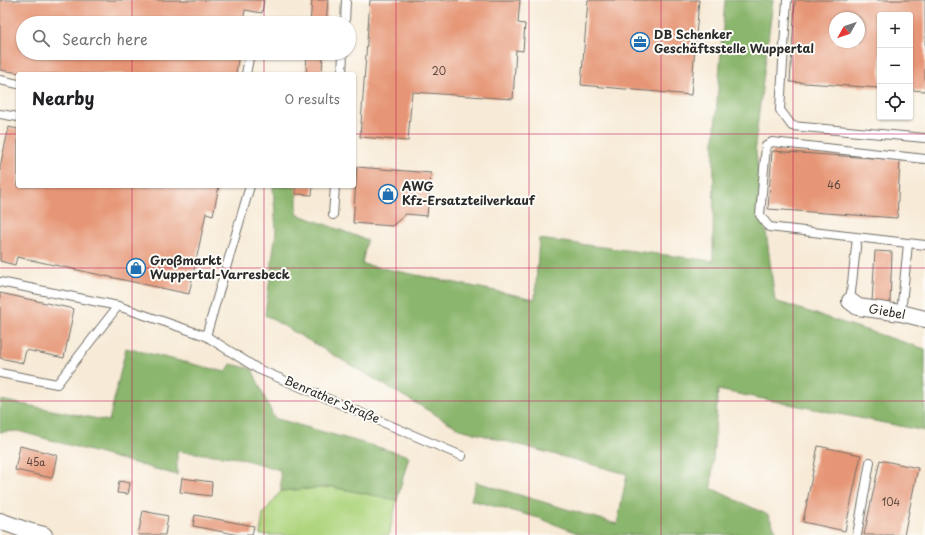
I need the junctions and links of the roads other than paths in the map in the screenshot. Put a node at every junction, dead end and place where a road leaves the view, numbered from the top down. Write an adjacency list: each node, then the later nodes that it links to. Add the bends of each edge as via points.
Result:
1 (346, 0): 3 (lane)
2 (787, 0): 12 (lane, via 780,110 792,126)
3 (345, 16)
4 (249, 60): 6 (lane)
5 (343, 60): 7 (lane)
6 (246, 72)
7 (342, 72)
8 (0, 80): 9 (lane)
9 (16, 84)
10 (0, 114): 11 (lane)
11 (16, 117)
12 (925, 138)
13 (925, 159): 17 (lane, via 772,142 766,146 760,215 769,227)
14 (249, 188): 25 (lane)
15 (335, 188): 16 (lane)
16 (333, 215)
17 (857, 238): 18 (lane); 21 (lane)
18 (908, 244): 19 (lane); 23 (lane)
19 (925, 245)
20 (0, 282): 22 (lane, Benrather Straße)
21 (850, 300): 23 (street, Giebel, via 858,307)
22 (118, 306): 25 (lane, Benrather Straße); 26 (lane, via 57,384)
23 (901, 313): 24 (street, Giebel)
24 (925, 319)
25 (206, 336): 27 (lane, Benrather Straße, via 258,369)
26 (0, 373)
27 (462, 456)
28 (870, 462): 31 (lane)
29 (0, 521): 30 (street)
30 (44, 535)
31 (856, 535)

